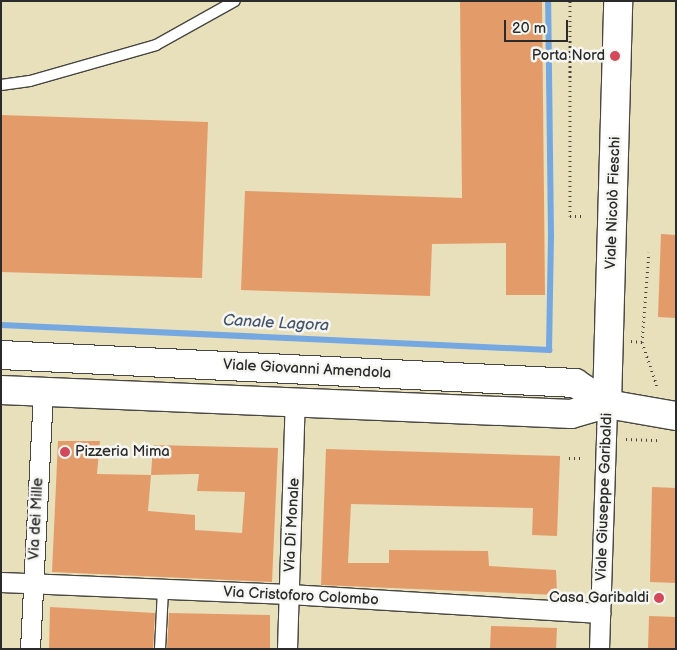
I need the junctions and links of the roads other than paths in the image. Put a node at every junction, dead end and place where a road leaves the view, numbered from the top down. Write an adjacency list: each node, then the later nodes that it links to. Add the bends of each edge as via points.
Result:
1 (235, 1): 3 (lane, via 156,44 30,81)
2 (618, 1): 8 (main road, Viale Nicolò Fieschi)
3 (1, 85)
4 (1, 355): 8 (main road, Viale Giovanni Amendola, via 160,360 575,383)
5 (1, 390): 6 (main road, Viale Giovanni Amendola)
6 (43, 390): 7 (main road, Viale Giovanni Amendola); 11 (street, Via dei Mille)
7 (295, 401): 8 (main road, Viale Giovanni Amendola, via 571,414); 13 (street, Via Di Monale)
8 (607, 404): 9 (main road, Viale Giovanni Amendola); 14 (street, Viale Giuseppe Garibaldi)
9 (672, 428)
10 (1, 582): 11 (street, Via Cristoforo Colombo)
11 (33, 584): 12 (street, Via Cristoforo Colombo); 15 (street, Via dei Mille)
12 (163, 589): 13 (street, Via Cristoforo Colombo); 16 (lane)
13 (289, 594): 14 (street, Via Cristoforo Colombo); 17 (street, Via Di Monale)
14 (600, 613): 18 (street, Viale Giuseppe Garibaldi)
15 (30, 649)
16 (160, 649)
17 (287, 649)
18 (599, 649)

